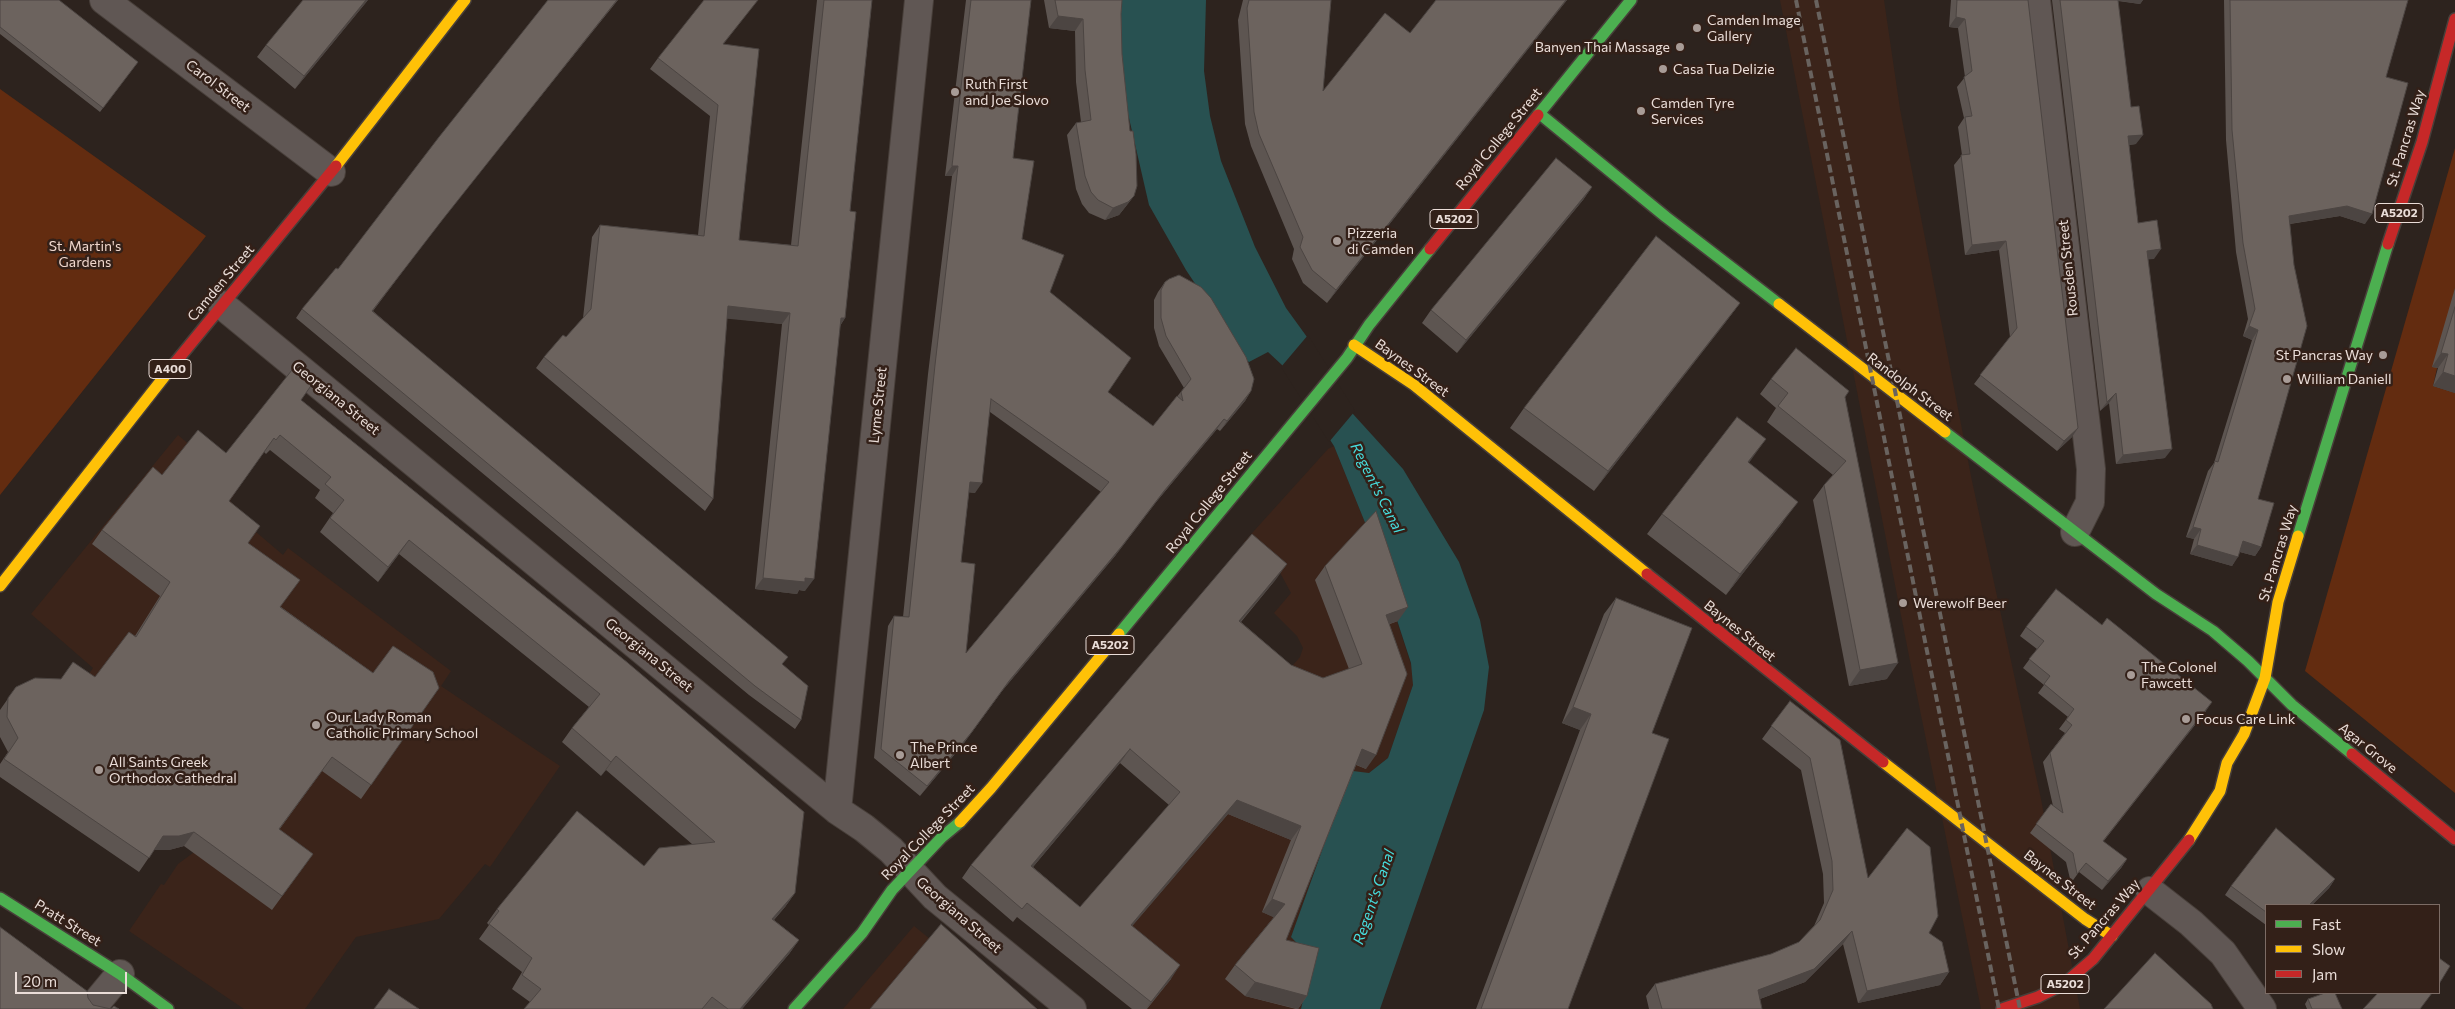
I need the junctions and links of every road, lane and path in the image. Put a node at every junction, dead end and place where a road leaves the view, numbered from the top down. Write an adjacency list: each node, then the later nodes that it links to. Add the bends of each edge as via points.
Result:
1 (104, 0): 8 (street, Carol Street)
2 (465, 0): 8 (main road, Camden Street / A400)
3 (919, 0): 14 (street, Lyme Street)
4 (1631, 0): 7 (main road, Royal College Street / A5202)
5 (2036, 0): 11 (street, Rousden Street, via 2091,469 2090,502)
6 (2455, 19): 13 (main road, St. Pancras Way / A5202, via 2422,142 2375,283 2278,602)
7 (1540, 114): 10 (main road, Royal College Street / A5202); 11 (main road, Randolph Street, via 1765,294)
8 (331, 172): 9 (main road, Camden Street / A400)
9 (222, 305): 12 (main road, Camden Street / A400); 14 (street, Georgiana Street)
10 (1354, 345): 16 (main road, Royal College Street / A5202, via 1347,358 1222,511 991,788 957,826); 19 (main road, Baynes Street, via 1414,385 1785,686)
11 (2075, 532): 13 (main road, Randolph Street, via 2156,594 2213,631)
12 (0, 586)
13 (2265, 678): 15 (main road, Agar Grove, via 2338,744); 17 (main road, St. Pancras Way / A5202, via 2244,734 2227,763 2220,791 2188,843)
14 (837, 810): 16 (street, Georgiana Street, via 877,839)
15 (2455, 838)
16 (909, 871): 23 (main road, Royal College Street / A5202, via 862,933); 24 (street, Georgiana Street, via 935,897)
17 (2150, 891): 19 (main road, St. Pancras Way / A5202); 26 (street, via 2223,953)
18 (0, 898): 20 (main road, Pratt Street)
19 (2112, 936): 25 (main road, St. Pancras Way / A5202, via 2093,959 2064,984)
20 (120, 974): 21 (street); 22 (main road, Pratt Street)
21 (91, 1009)
22 (168, 1009)
23 (794, 1009)
24 (1072, 1009)
25 (2002, 1009)
26 (2262, 1009)

